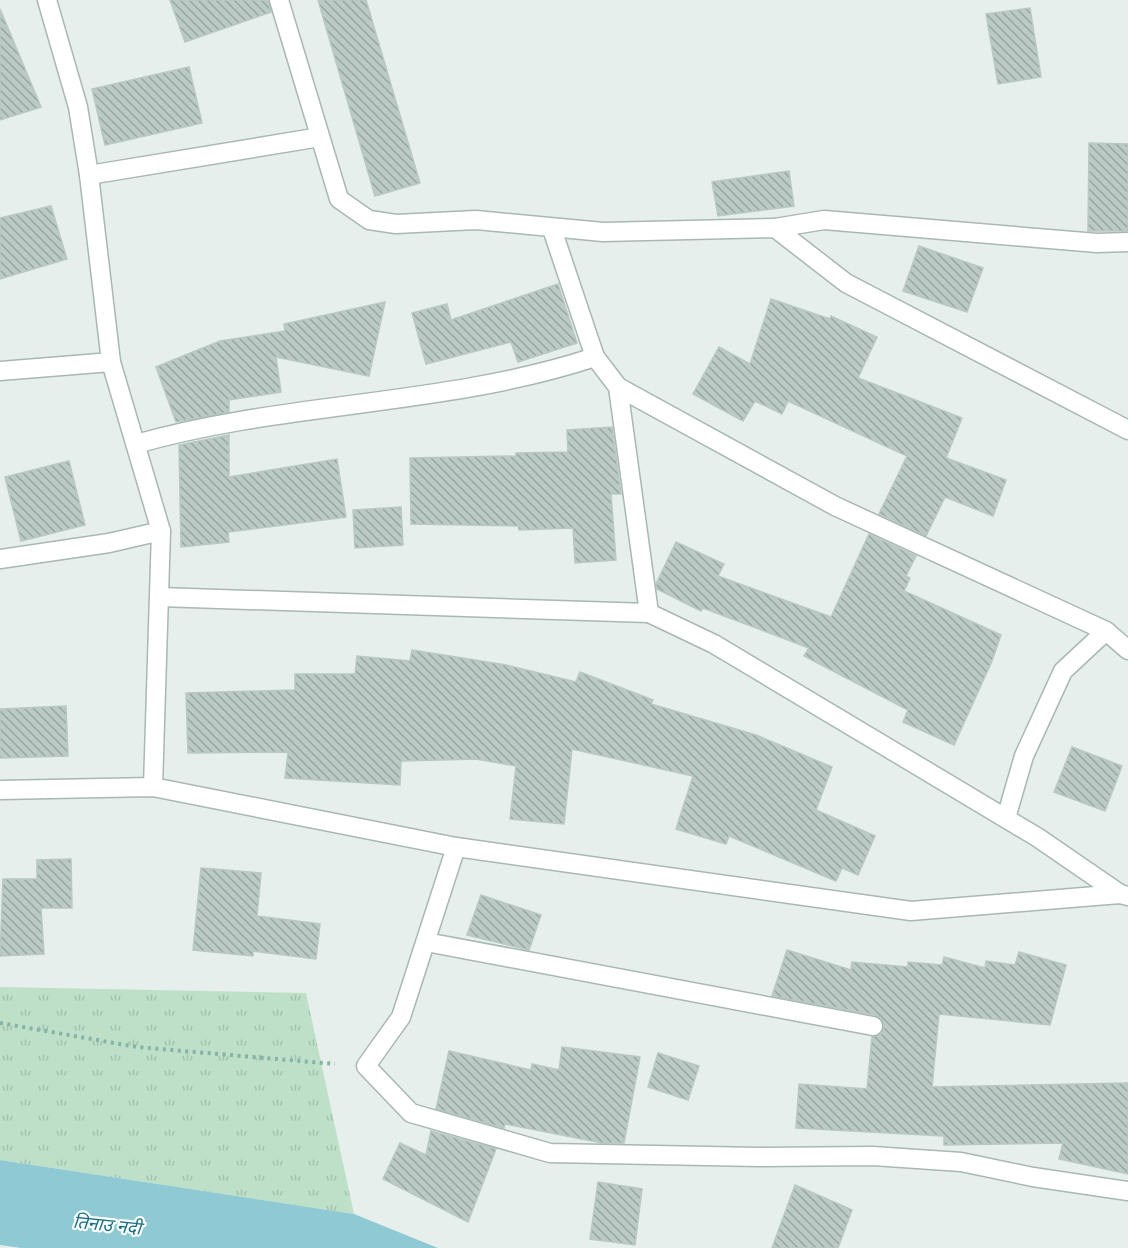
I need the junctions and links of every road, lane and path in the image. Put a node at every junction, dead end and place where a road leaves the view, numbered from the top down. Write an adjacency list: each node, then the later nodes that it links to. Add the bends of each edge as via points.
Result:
1 (47, 0): 4 (street, via 78,107)
2 (279, 0): 3 (street)
3 (320, 136): 4 (street); 6 (street, via 339,199 369,220 396,224 476,220)
4 (89, 175): 9 (street)
5 (775, 228): 6 (street, via 603,232); 7 (street, via 824,220 1097,243); 12 (street, via 846,284)
6 (552, 229): 8 (street)
7 (1128, 242)
8 (595, 357): 11 (street); 13 (street, via 547,373 457,392 186,429)
9 (111, 362): 10 (street); 13 (street)
10 (0, 371)
11 (618, 387): 17 (street); 18 (street, via 835,506)
12 (1128, 430)
13 (136, 444): 14 (street)
14 (161, 531): 15 (street, via 110,543); 16 (street)
15 (0, 559)
16 (160, 597): 17 (street); 20 (street)
17 (649, 613): 22 (street, via 714,644)
18 (1106, 631): 19 (street); 22 (street, via 1063,671 1024,756)
19 (1128, 650)
20 (153, 787): 21 (street); 23 (street)
21 (0, 790)
22 (1006, 818): 24 (street)
23 (456, 847): 24 (street, via 911,911); 25 (street)
24 (1124, 895)
25 (426, 942): 27 (street); 28 (street, via 401,1017)
26 (0, 1023): 28 (path, via 137,1047)
27 (873, 1026)
28 (366, 1066): 29 (street, via 411,1113 550,1153 884,1156 961,1162)
29 (1128, 1191)

